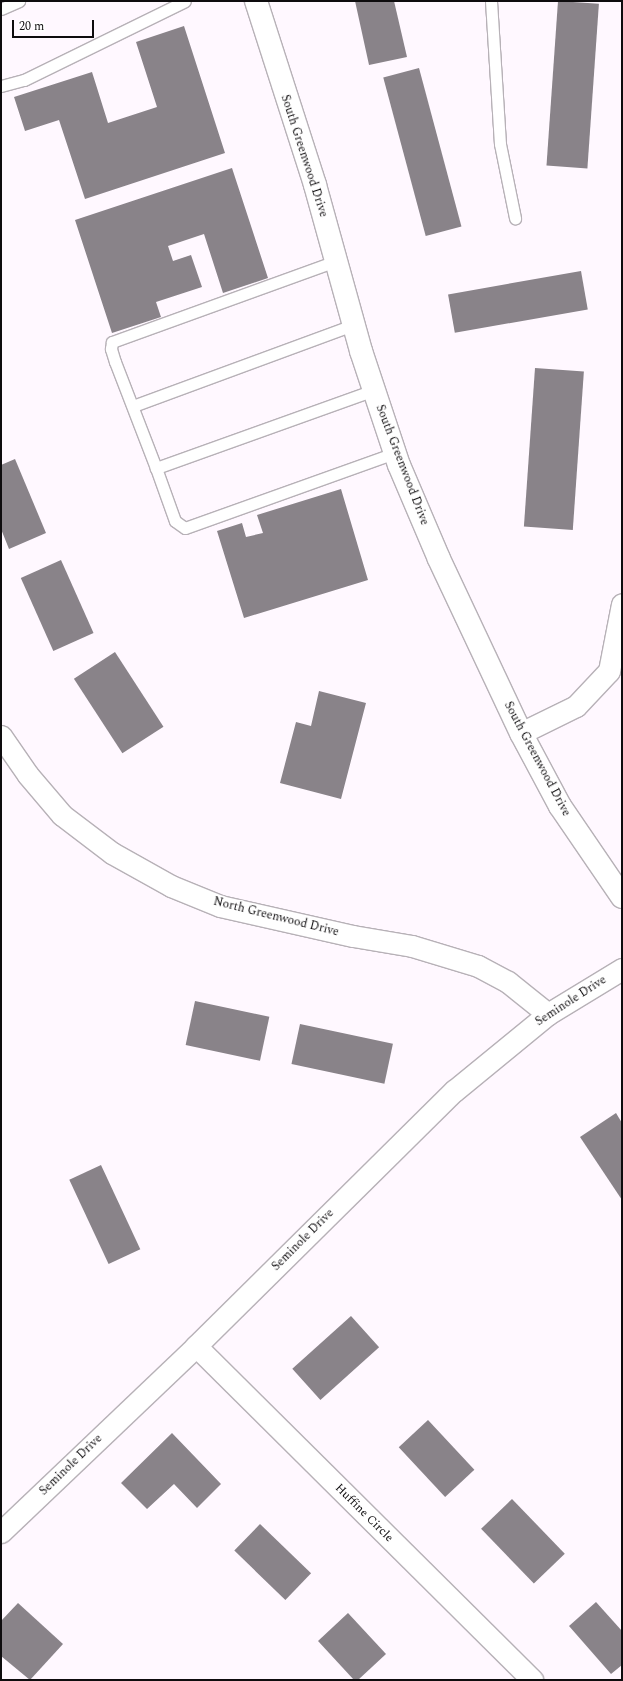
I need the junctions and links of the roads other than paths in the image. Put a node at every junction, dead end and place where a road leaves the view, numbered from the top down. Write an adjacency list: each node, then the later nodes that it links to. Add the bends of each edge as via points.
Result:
1 (19, 1): 5 (lane)
2 (185, 1): 6 (lane, via 24,80)
3 (256, 1): 8 (street, South Greenwood Drive, via 315,185)
4 (490, 1): 7 (lane, via 500,144)
5 (1, 9)
6 (1, 86)
7 (515, 218)
8 (336, 261): 9 (street, South Greenwood Drive); 11 (lane, via 112,342 110,349)
9 (353, 324): 10 (street, South Greenwood Drive); 11 (lane)
10 (374, 390): 12 (street, South Greenwood Drive); 13 (lane)
11 (133, 406): 13 (lane)
12 (396, 453): 13 (lane, via 185,528 175,521); 15 (street, South Greenwood Drive, via 439,559)
13 (156, 468)
14 (622, 604): 15 (street, via 609,671 576,706)
15 (521, 733): 17 (street, South Greenwood Drive, via 560,806)
16 (1, 736): 19 (street, North Greenwood Drive, via 28,775 62,815 112,853 171,886 220,906 353,936 412,946 478,966 508,982)
17 (622, 897)
18 (622, 969): 19 (street, Seminole Drive)
19 (548, 1014): 20 (street, Seminole Drive, via 454,1091)
20 (196, 1346): 21 (street, Seminole Drive); 22 (street, Huffine Circle)
21 (1, 1532)
22 (532, 1680)

